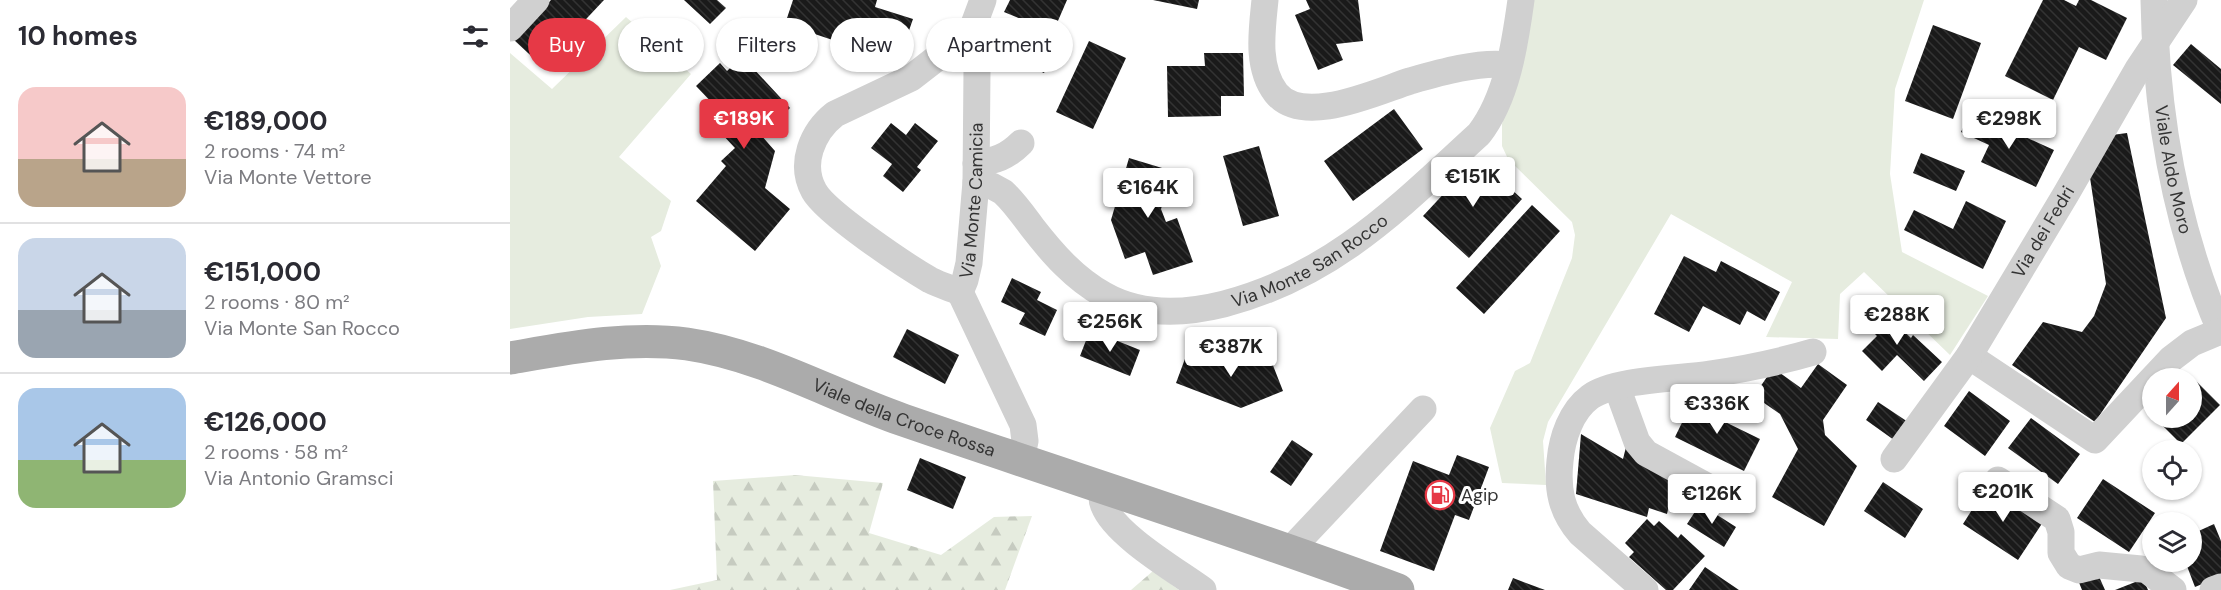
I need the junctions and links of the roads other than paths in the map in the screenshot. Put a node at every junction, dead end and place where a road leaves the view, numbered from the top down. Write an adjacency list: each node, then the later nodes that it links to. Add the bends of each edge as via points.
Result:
1 (536, 0): 8 (street)
2 (983, 0): 7 (street)
3 (1265, 0): 10 (street, via 1262,42 1266,74 1282,99 1300,106 1337,104 1431,75 1491,64)
4 (1521, 0): 10 (street, Via Monte San Rocco)
5 (2154, 0): 9 (street, Viale Aldo Moro)
6 (2184, 0): 9 (street, Via dei Fedri)
7 (976, 18)
8 (510, 28)
9 (2155, 42): 16 (street, Viale Aldo Moro, via 2172,180 2190,247); 19 (street, Via dei Fedri)
10 (1508, 65): 14 (street, Via Monte San Rocco, via 1496,105 1479,134 1382,222 1301,276 1214,307 1153,311 1105,296 1058,260 1003,192)
11 (926, 66): 15 (street, via 911,78 835,114 815,138 807,165 812,186 822,201 858,231 918,272)
12 (977, 72): 14 (street, Via Monte Camicia)
13 (1021, 143): 14 (street)
14 (976, 173): 15 (street, Via Monte Camicia, via 969,263)
15 (960, 292): 23 (street, Via Monte Camicia, via 1023,425 1025,441)
16 (2221, 331): 19 (street, via 2192,343 2171,358 2095,440)
17 (1813, 352): 20 (street, via 1733,371)
18 (518, 354): 23 (main road, Viale della Croce Rossa, via 629,342 706,348 756,362 899,419)
19 (1969, 356): 22 (street, Via dei Fedri)
20 (1617, 387): 26 (street, via 1637,442 1646,453); 28 (street, via 1590,397 1575,413 1563,441 1558,487 1571,522)
21 (1423, 409): 27 (street)
22 (1894, 459)
23 (1020, 460): 25 (main road, Viale della Croce Rossa)
24 (1998, 480): 32 (street, via 2057,519 2061,554 2069,566 2079,570 2099,565 2147,570)
25 (1103, 488): 27 (main road, Viale della Croce Rossa); 30 (street, via 1103,506 1119,527)
26 (1723, 495)
27 (1290, 550): 31 (main road, Viale della Croce Rossa)
28 (1638, 586)
29 (2221, 587): 33 (street)
30 (1203, 590)
31 (1398, 590)
32 (2173, 590)
33 (2213, 590)

